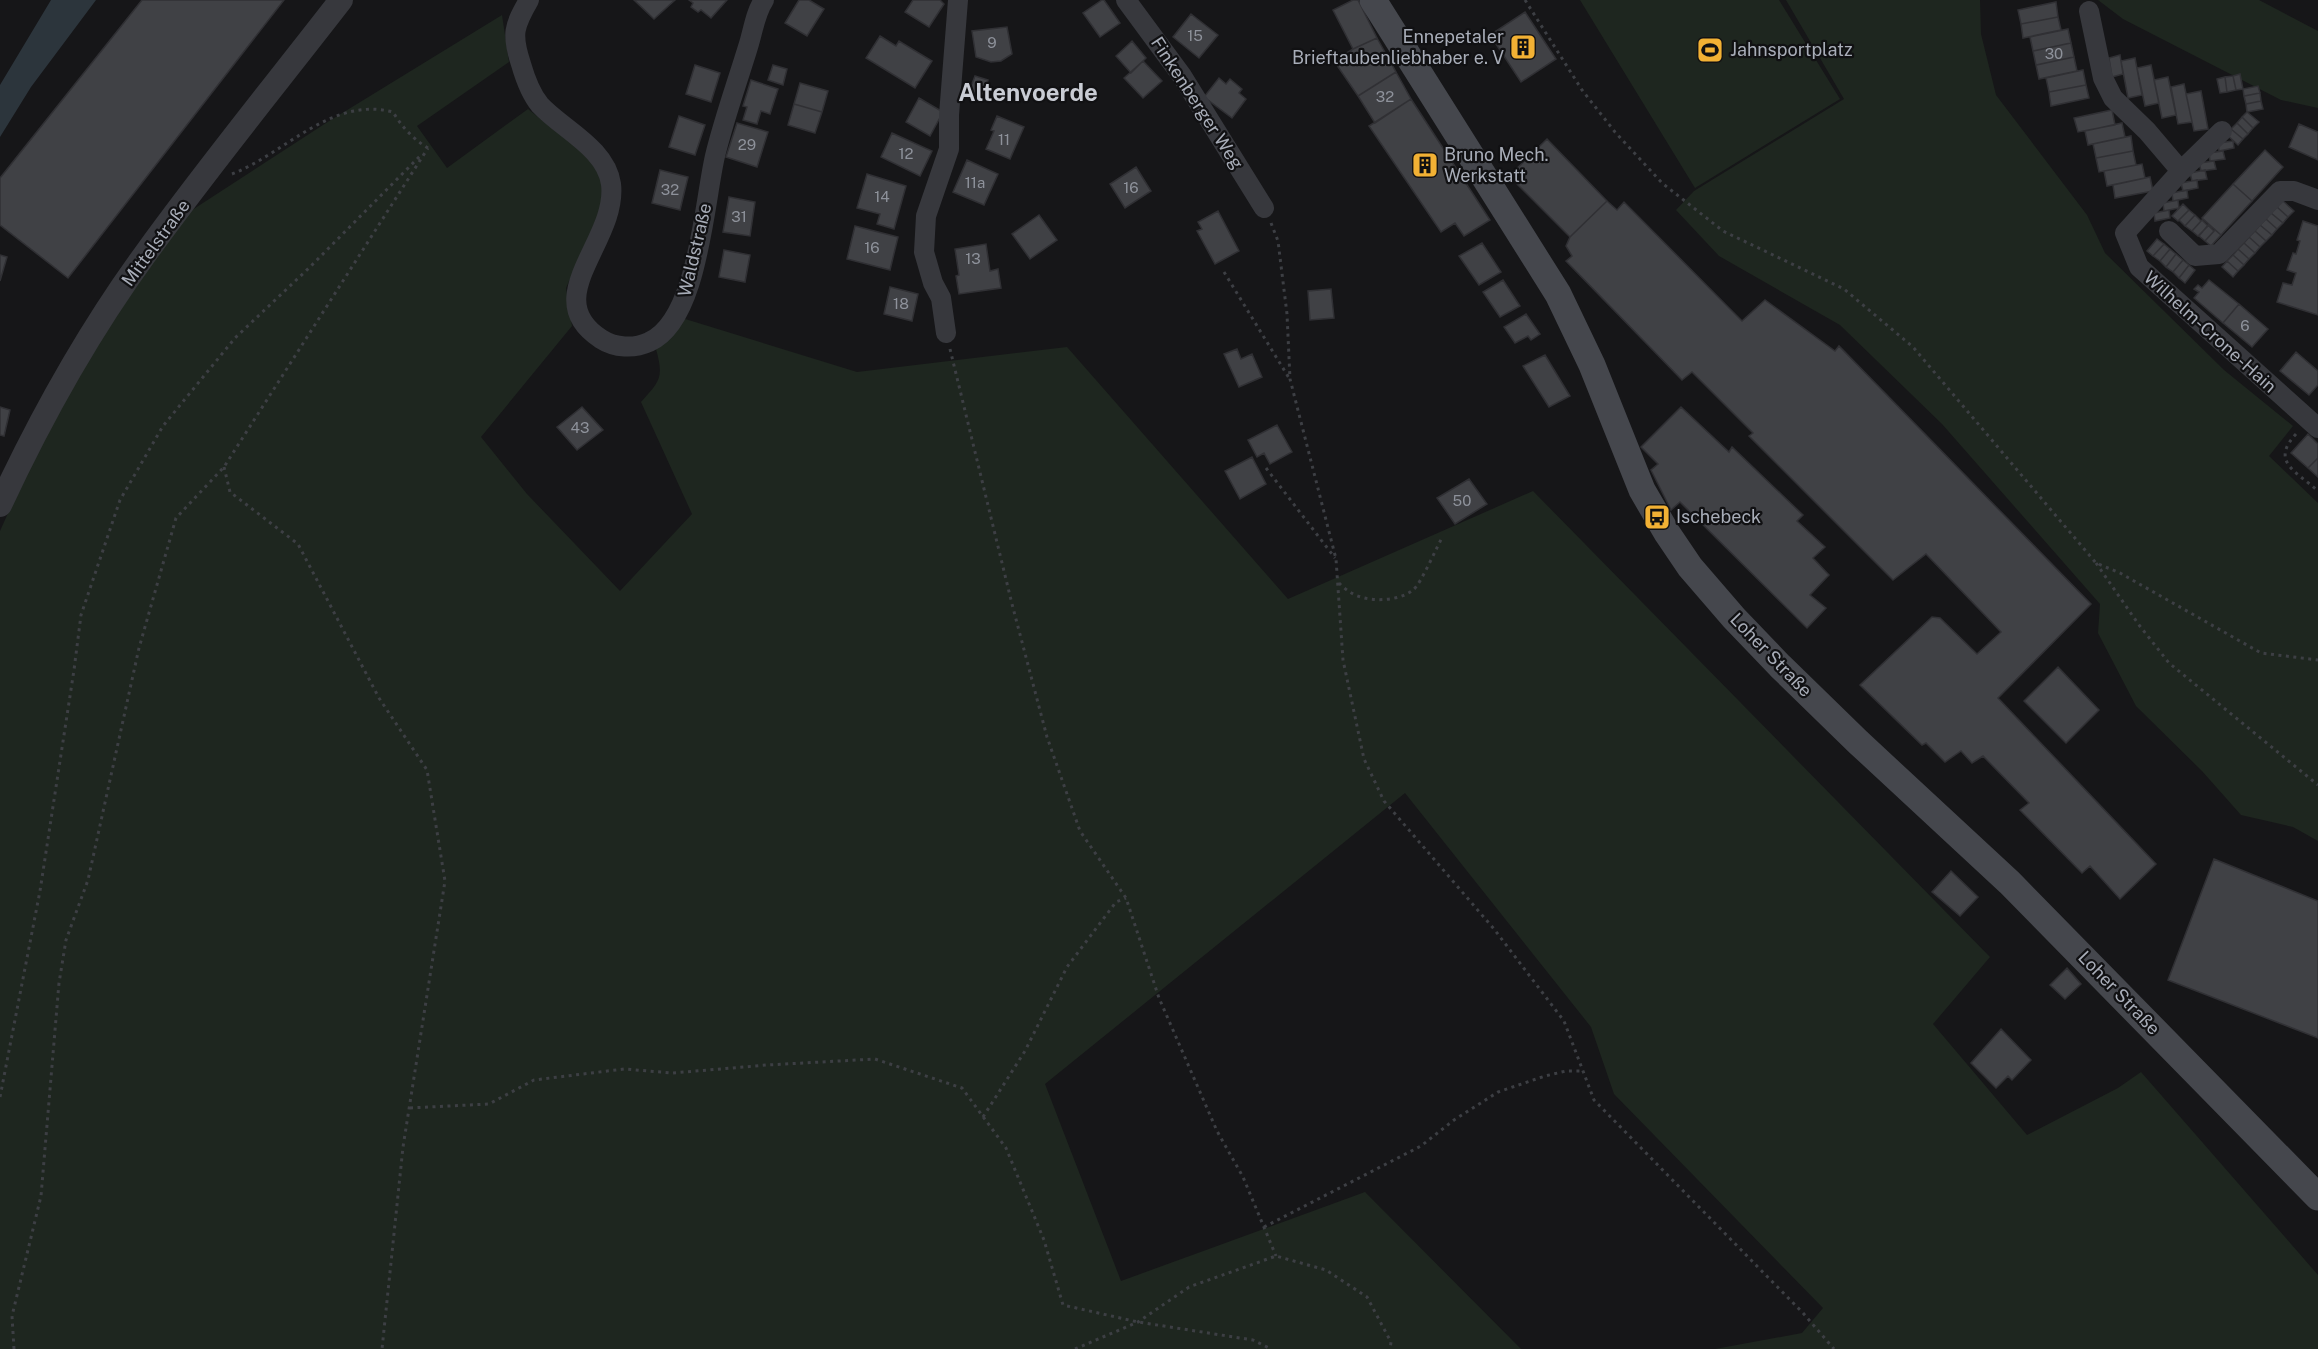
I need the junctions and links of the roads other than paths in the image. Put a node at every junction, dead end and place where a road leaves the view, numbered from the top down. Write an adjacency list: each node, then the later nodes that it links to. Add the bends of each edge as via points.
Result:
1 (341, 0): 15 (street, Mittelstraße, via 146,253 80,353)
2 (529, 0): 3 (street, Waldstraße, via 516,23 516,45 526,83 539,104 600,158 609,173 611,198 604,227 576,289 575,306 582,322 594,334 608,343 624,346 651,342 668,328 681,308 691,280 715,155)
3 (764, 0)
4 (958, 0): 13 (street, via 949,149 926,216 924,252 941,298)
5 (1126, 0): 11 (street, Finkenberger Weg, via 1182,76)
6 (1373, 0): 16 (main road, Loher Straße, via 1558,294 1588,355 1642,489 1690,567 1780,666 2010,883)
7 (2089, 11): 9 (street, via 2103,78 2113,98)
8 (2222, 131): 9 (street, Wilhelm-Crone-Hain)
9 (2181, 171): 14 (street, Wilhelm-Crone-Hain, via 2125,232 2139,267)
10 (2318, 200): 12 (street, via 2294,191 2280,191 2219,254 2195,256)
11 (1264, 208)
12 (2169, 231)
13 (946, 333)
14 (2315, 425)
15 (0, 505)
16 (2318, 1197)

